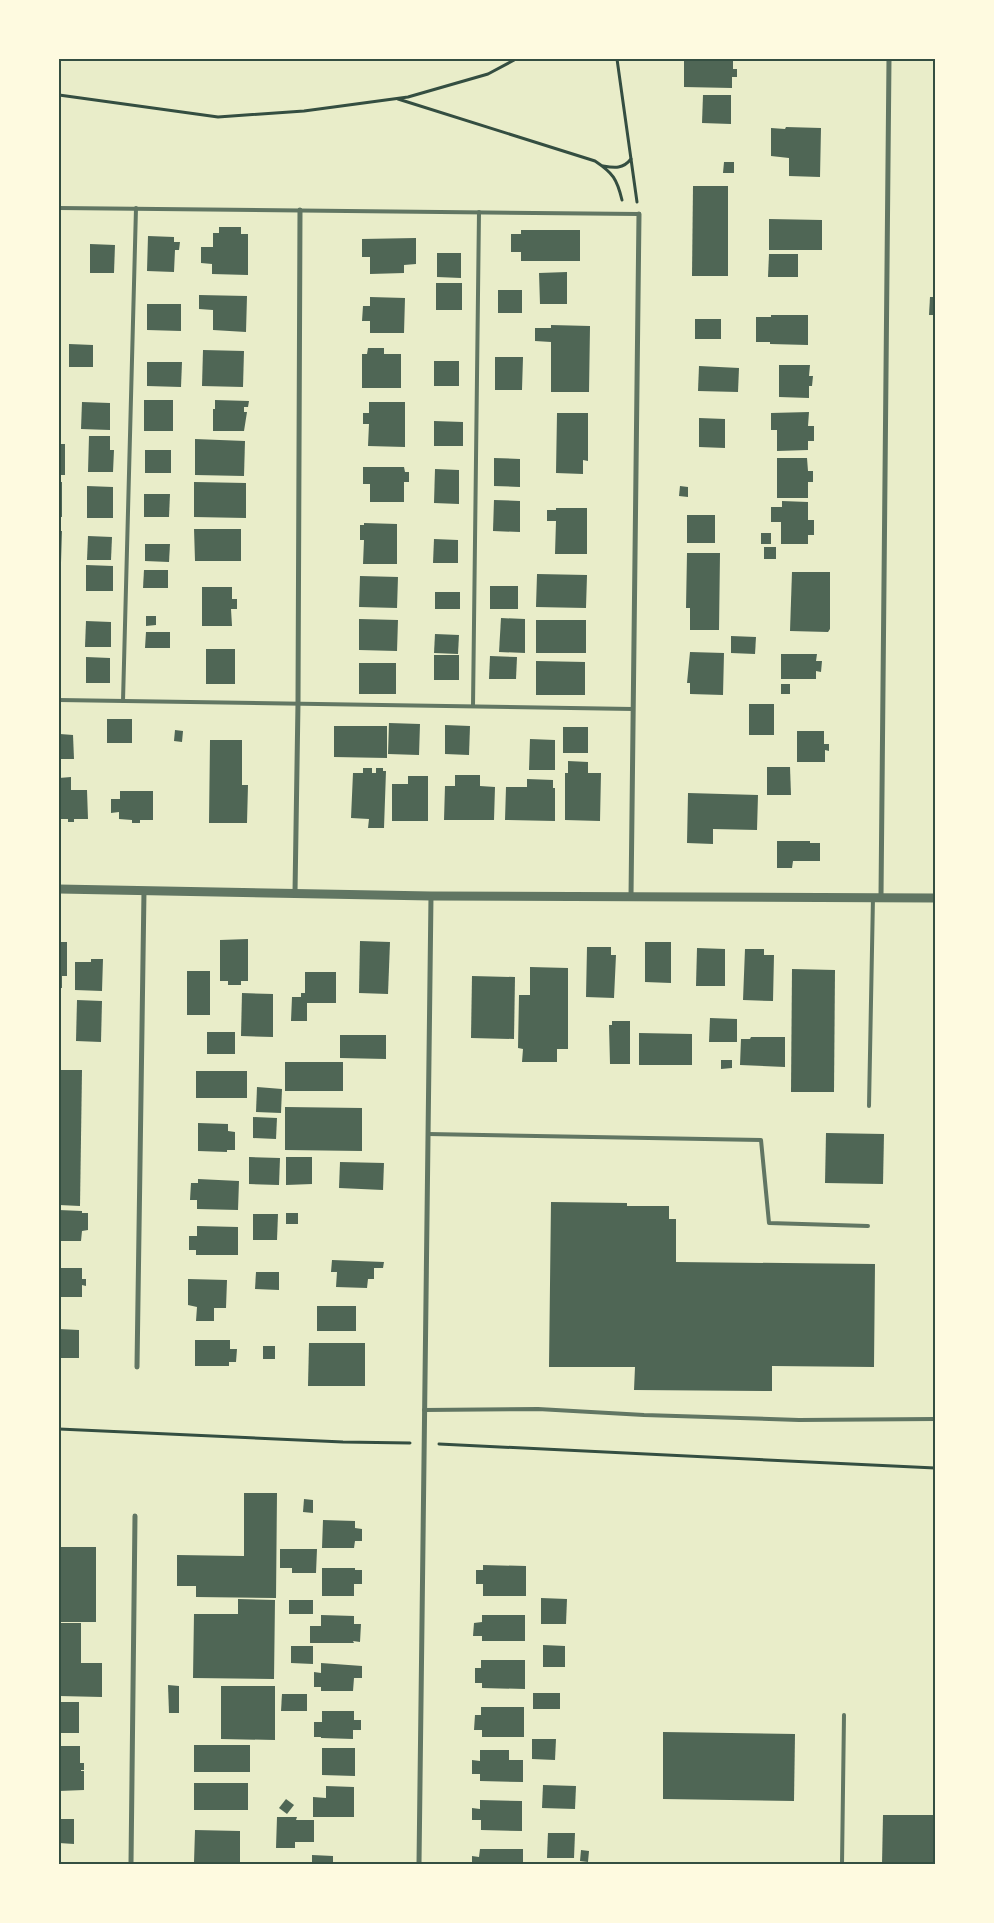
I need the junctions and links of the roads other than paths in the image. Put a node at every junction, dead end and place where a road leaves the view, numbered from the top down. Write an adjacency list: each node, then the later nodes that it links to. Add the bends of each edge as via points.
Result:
1 (889, 59): 17 (street)
2 (59, 208): 3 (lane)
3 (136, 208): 4 (lane); 8 (lane)
4 (300, 210): 5 (lane); 9 (street)
5 (479, 212): 6 (lane); 10 (lane)
6 (639, 214): 11 (street)
7 (59, 700): 8 (lane)
8 (123, 701): 9 (lane)
9 (298, 703): 10 (lane); 14 (street)
10 (473, 706): 11 (lane)
11 (633, 709): 16 (street)
12 (59, 889): 13 (street)
13 (144, 891): 14 (street); 22 (street)
14 (295, 894): 15 (street)
15 (431, 896): 16 (street); 20 (street)
16 (630, 897): 17 (street)
17 (877, 897): 18 (street); 19 (lane)
18 (935, 898)
19 (869, 1106)
20 (428, 1134): 21 (lane, via 761,1140 769,1223); 23 (street)
21 (868, 1226)
22 (137, 1367)
23 (424, 1410): 24 (lane, via 538,1409 799,1420); 28 (street)
24 (935, 1419)
25 (135, 1516): 27 (street)
26 (844, 1715): 29 (lane)
27 (131, 1864)
28 (418, 1864)
29 (842, 1864)

